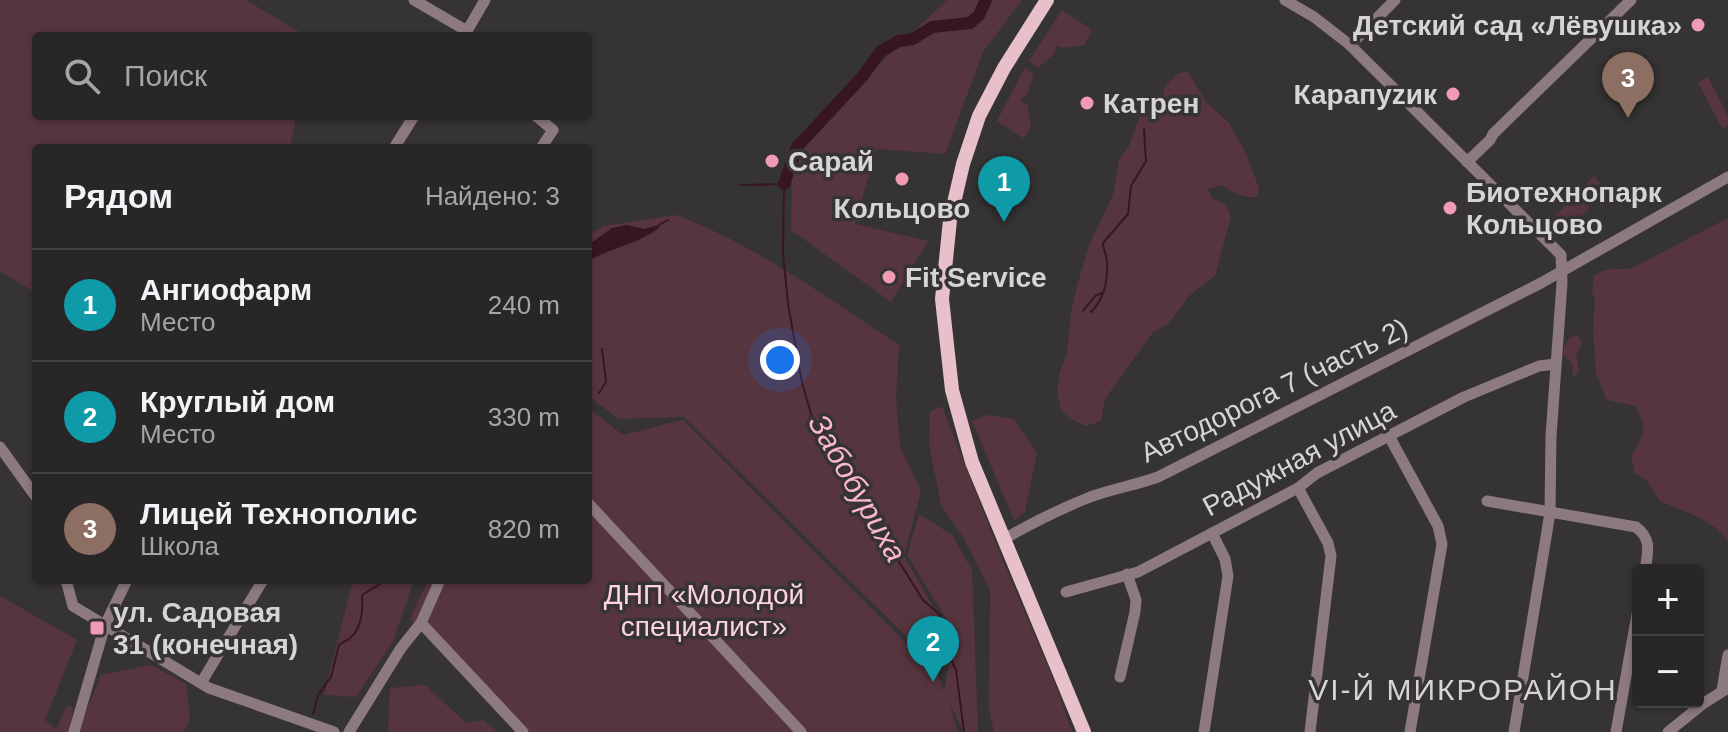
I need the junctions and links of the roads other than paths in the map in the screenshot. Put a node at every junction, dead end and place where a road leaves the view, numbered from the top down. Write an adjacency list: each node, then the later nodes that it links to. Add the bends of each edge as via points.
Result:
1 (414, 0): 7 (street)
2 (485, 0): 8 (street)
3 (1047, 0): 26 (main road, via 979,116 963,164 943,271 944,325 957,413)
4 (1285, 0): 9 (street)
5 (1395, 0): 9 (street)
6 (1631, 0): 14 (street)
7 (462, 32)
8 (466, 32)
9 (1350, 45): 14 (street)
10 (412, 120): 12 (street)
11 (541, 120): 13 (street, via 553,130)
12 (396, 144)
13 (544, 144)
14 (1467, 162): 16 (street, via 1561,255)
15 (1728, 177): 16 (street, Автодорога 7 (часть 2))
16 (1562, 272): 17 (street); 26 (street, Автодорога 7 (часть 2), via 1158,477 1056,511)
17 (1555, 364): 18 (street, Радужная улица, via 1502,380); 24 (street)
18 (1389, 436): 20 (street, Радужная улица); 49 (street, via 1438,526 1442,544)
19 (0, 447): 21 (street)
20 (1298, 488): 25 (street, Радужная улица); 48 (street, via 1331,556)
21 (32, 491)
22 (1487, 501): 24 (street)
23 (592, 507): 45 (street)
24 (1550, 513): 27 (street, via 1636,527 1647,537); 50 (street)
25 (1212, 533): 28 (street, Радужная улица); 47 (street, via 1228,576)
26 (1004, 539): 46 (main road)
27 (1646, 564)
28 (1127, 574): 33 (street, Радужная улица); 38 (street, via 1136,600)
29 (67, 584): 35 (street, via 73,606)
30 (125, 584): 35 (street)
31 (261, 584): 39 (street)
32 (438, 584): 34 (street)
33 (1066, 592)
34 (421, 623): 43 (street); 44 (street)
35 (105, 625): 39 (street); 41 (street)
36 (1633, 636): 51 (street)
37 (1728, 655): 40 (street)
38 (1120, 677)
39 (201, 683): 42 (street)
40 (1725, 689): 52 (street)
41 (74, 732)
42 (334, 732)
43 (349, 732)
44 (523, 732)
45 (801, 732)
46 (1084, 732)
47 (1204, 732)
48 (1310, 732)
49 (1410, 732)
50 (1514, 732)
51 (1616, 732)
52 (1668, 732)

